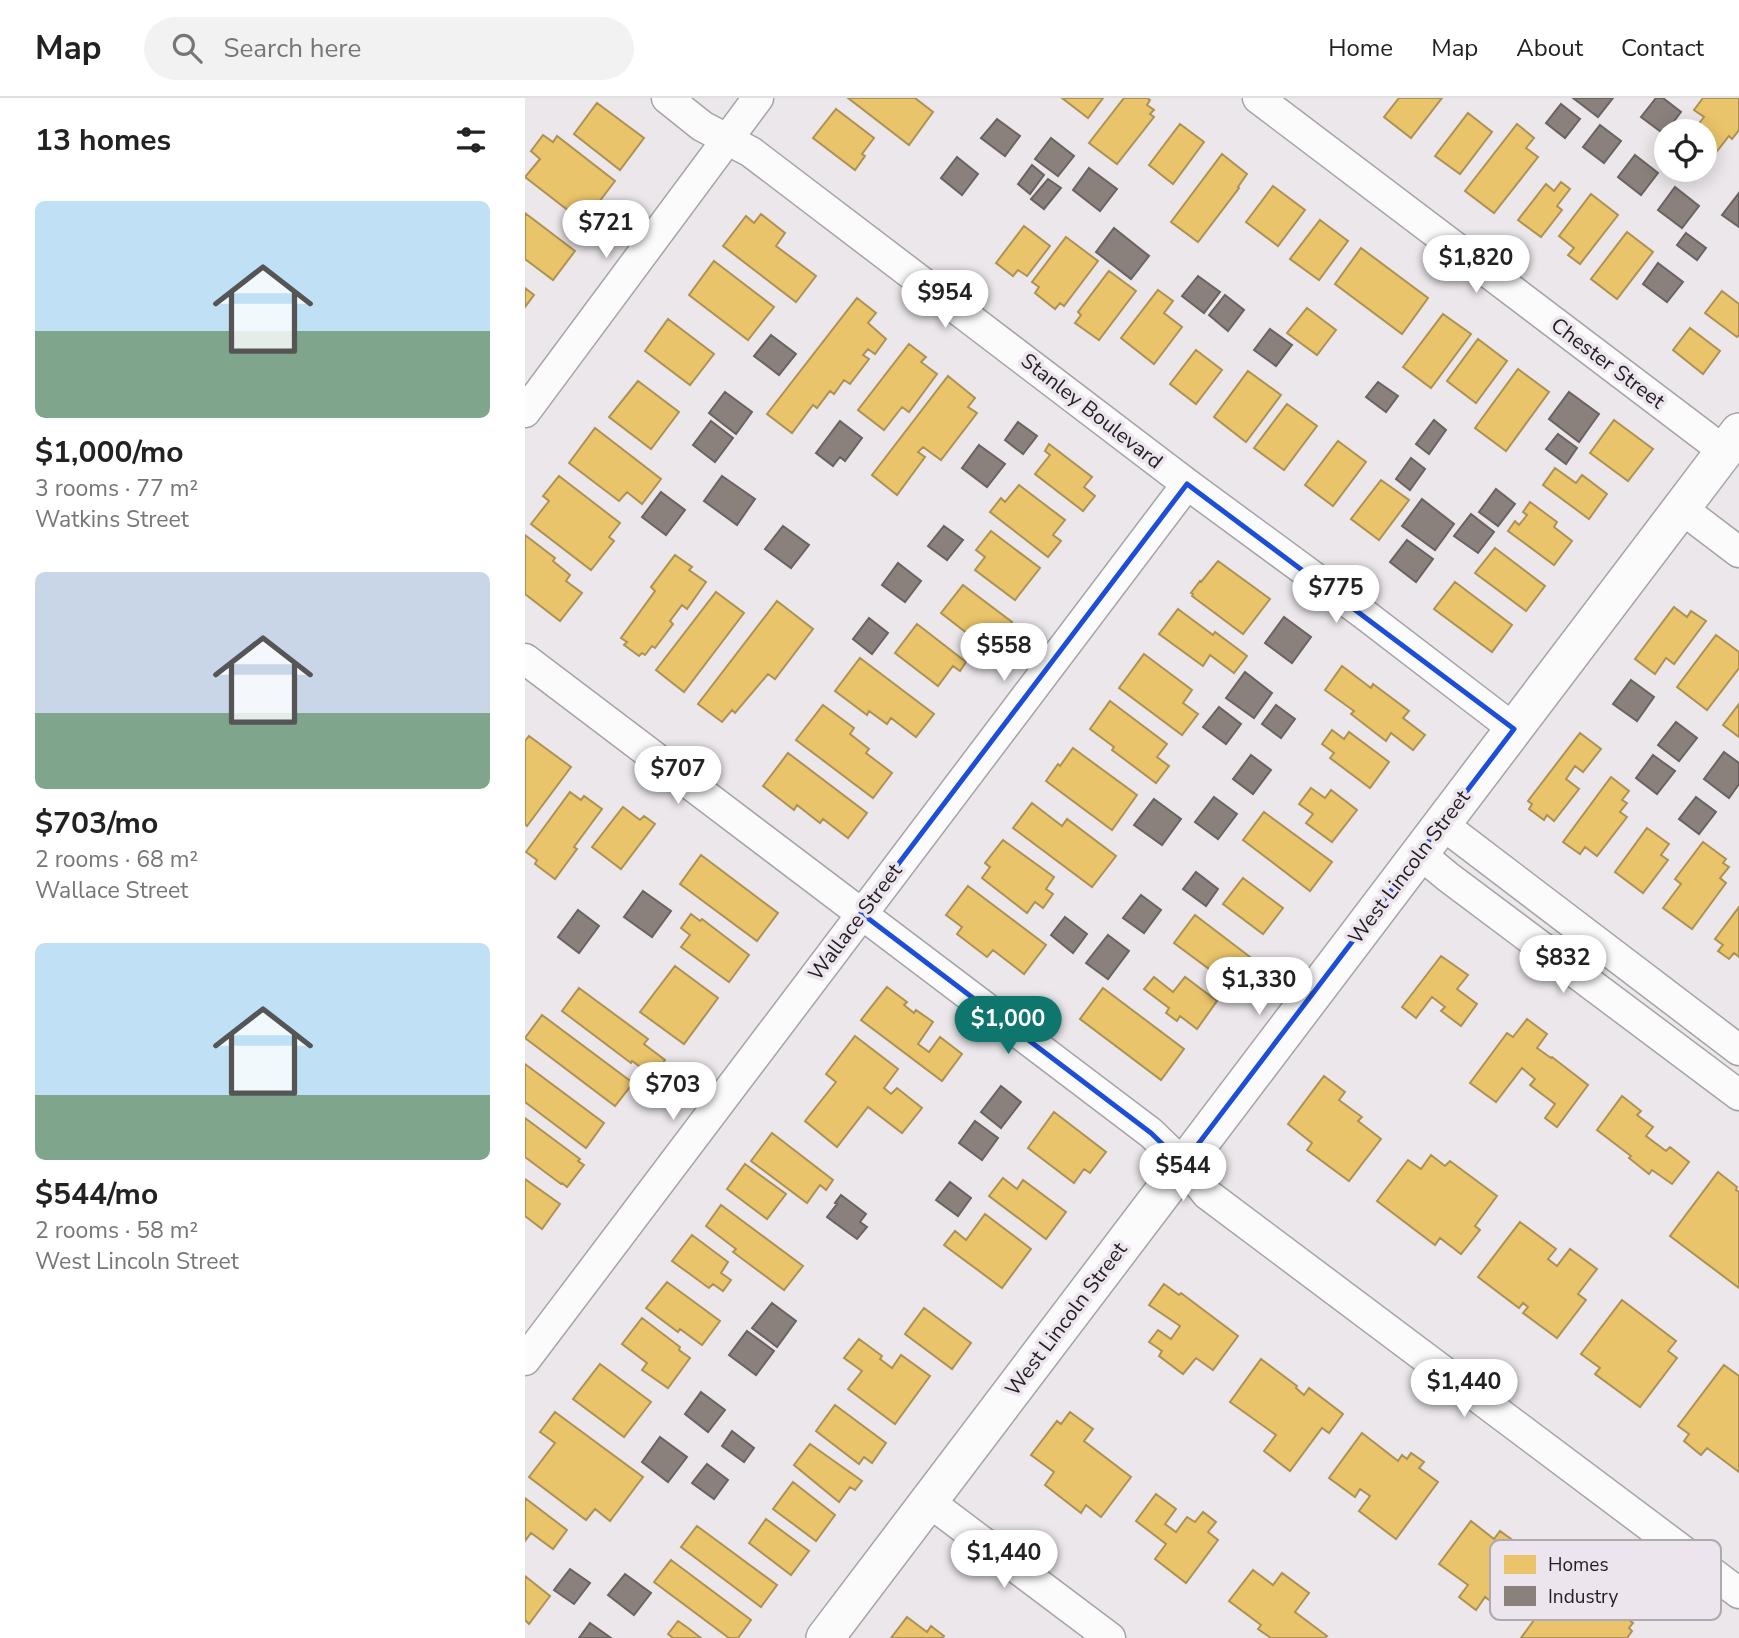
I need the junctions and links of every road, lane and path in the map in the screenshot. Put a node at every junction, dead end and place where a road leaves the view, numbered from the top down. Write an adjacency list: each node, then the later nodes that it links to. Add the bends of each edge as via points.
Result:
1 (667, 98): 4 (street, Stanley Boulevard)
2 (758, 98): 4 (street)
3 (1258, 98): 6 (street, Chester Street)
4 (728, 139): 5 (street); 7 (street, Stanley Boulevard)
5 (525, 412)
6 (1732, 442): 8 (street, West Lincoln Street)
7 (1187, 484): 11 (street, Stanley Boulevard); 14 (street, Wallace Street)
8 (1681, 508): 9 (street); 11 (street, West Lincoln Street)
9 (1739, 552)
10 (525, 659): 14 (street)
11 (1514, 729): 12 (street, West Lincoln Street)
12 (1442, 824): 13 (street, West Lincoln Street); 15 (street)
13 (1419, 853): 16 (street); 17 (street, West Lincoln Street)
14 (861, 914): 17 (street, via 1151,1132); 18 (street, Wallace Street)
15 (1739, 1050)
16 (1739, 1096)
17 (1183, 1164): 19 (street, West Lincoln Street); 20 (street, via 1207,1194)
18 (525, 1360)
19 (929, 1501): 23 (street, West Lincoln Street); 24 (street)
20 (1667, 1540)
21 (1721, 1580): 22 (street)
22 (1739, 1594)
23 (825, 1638)
24 (1110, 1638)

